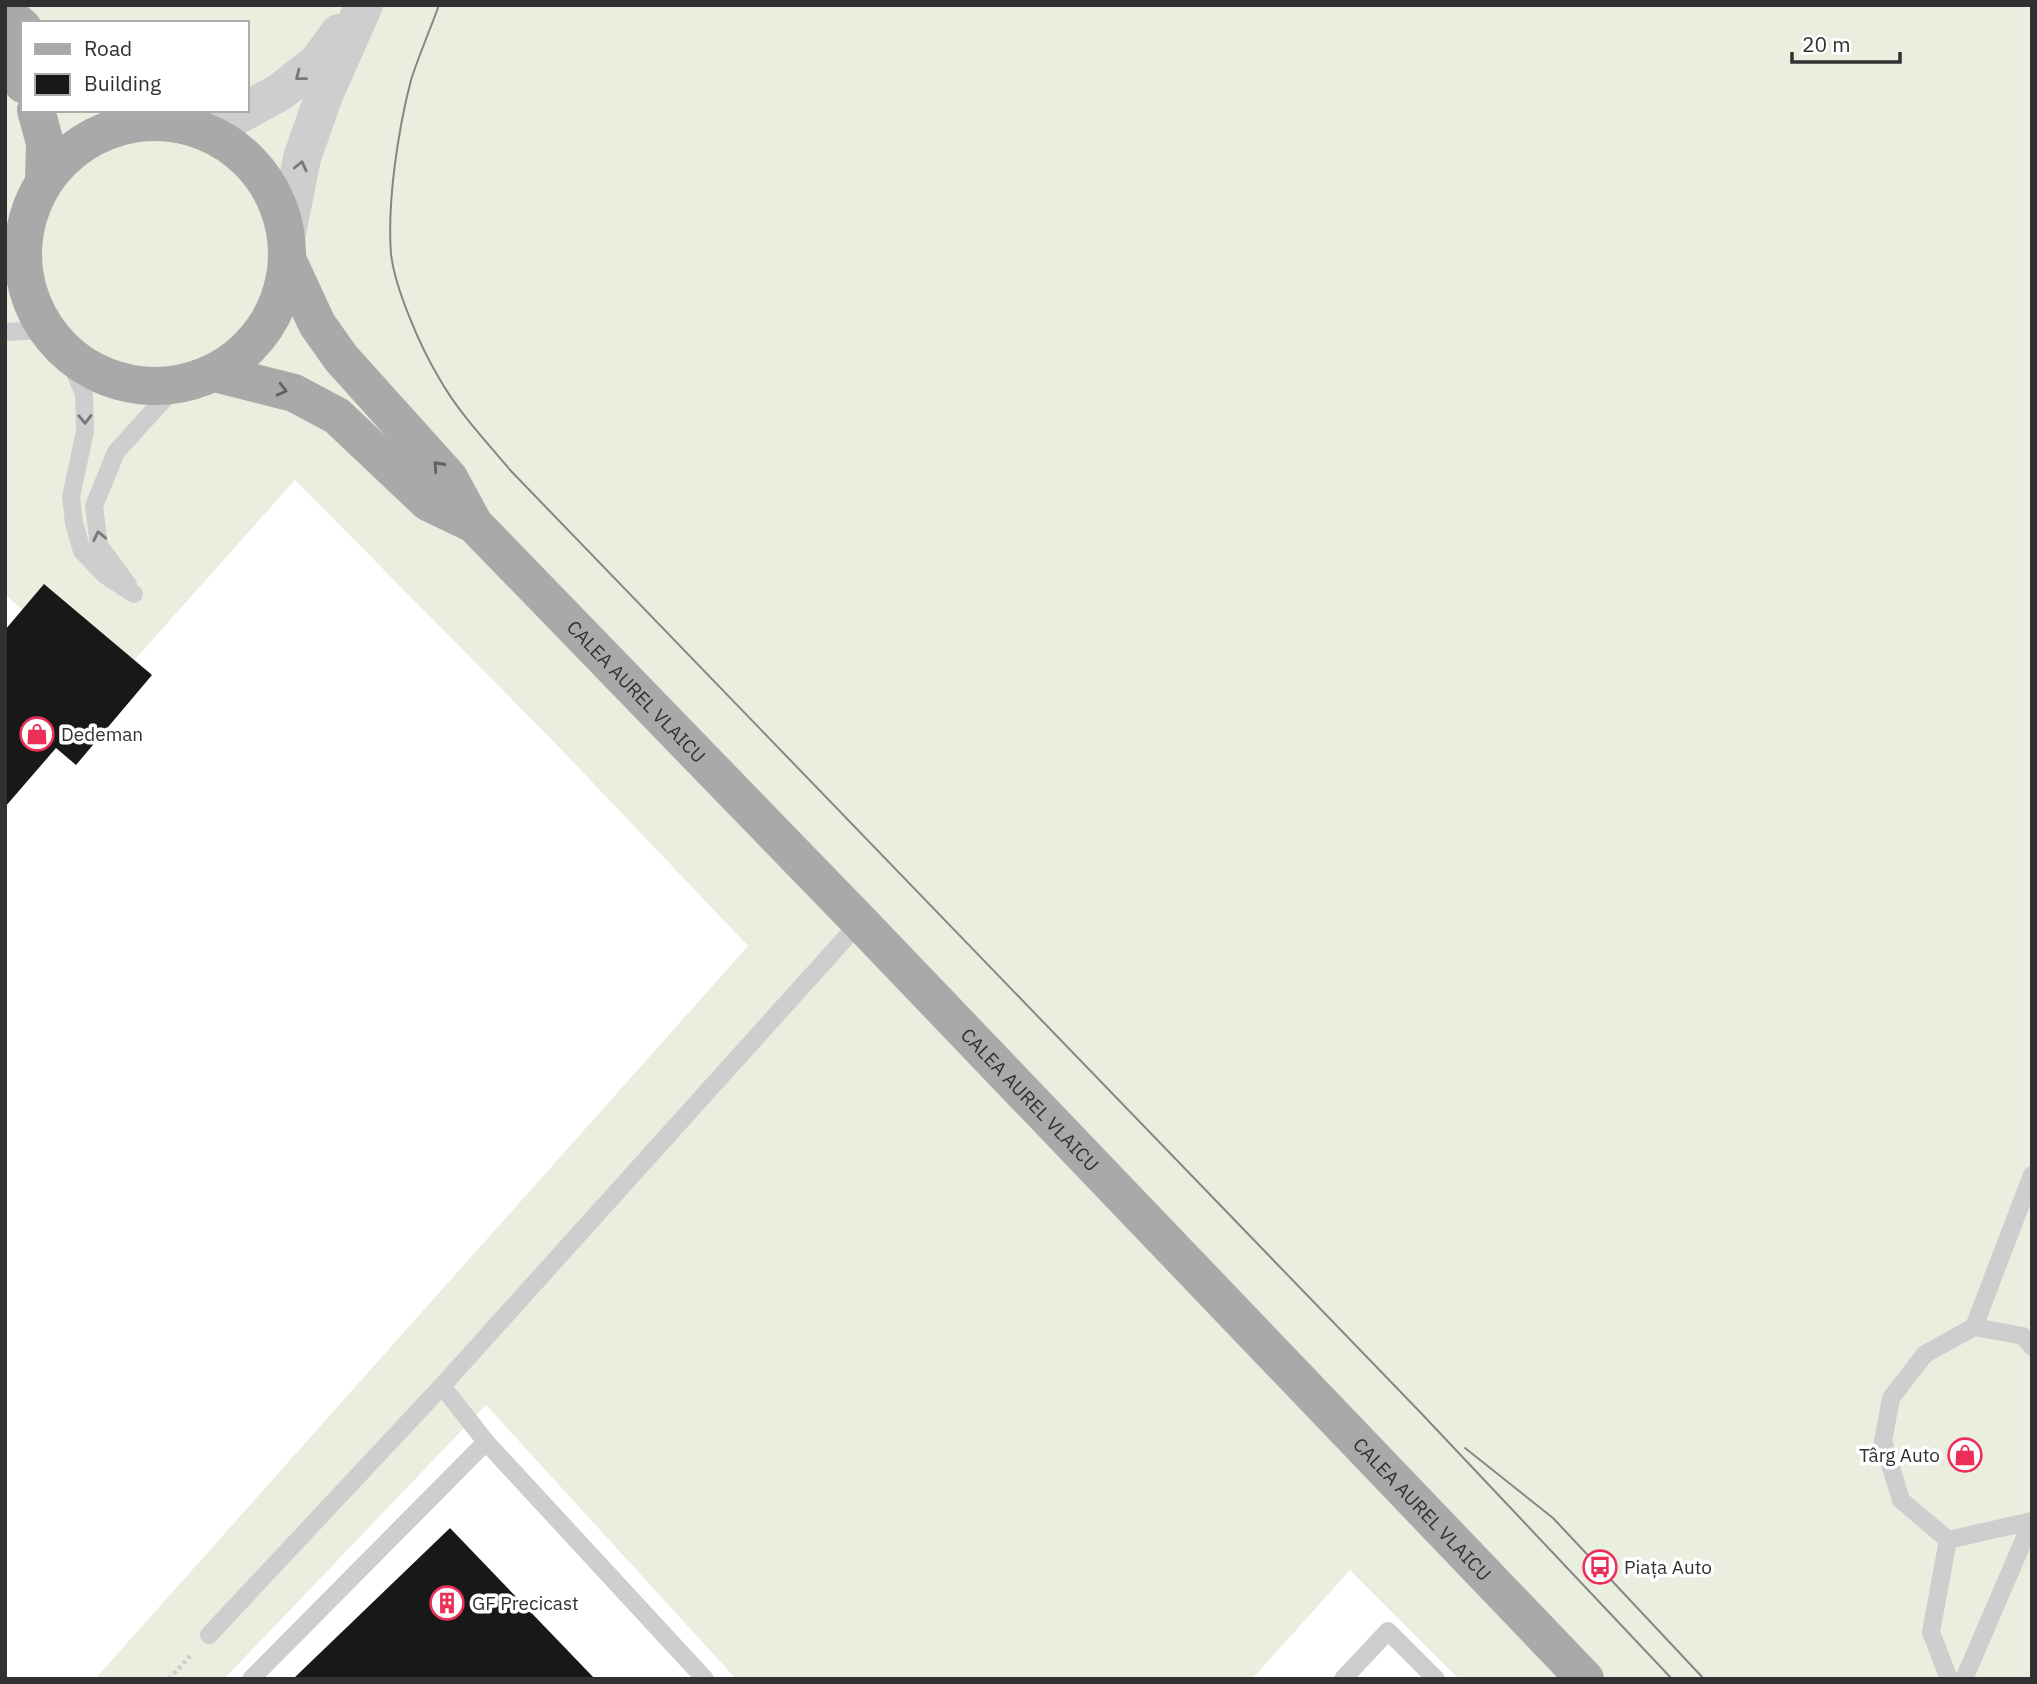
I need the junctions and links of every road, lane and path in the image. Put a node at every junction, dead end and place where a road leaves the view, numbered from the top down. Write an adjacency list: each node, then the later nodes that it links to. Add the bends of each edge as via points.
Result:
1 (359, 5): 7 (street, one-way to 7, via 318,62)
2 (364, 5): 13 (street, one-way to 2, via 302,158)
3 (5, 12): 4 (main road)
4 (21, 26)
5 (5, 50): 6 (main road)
6 (21, 80)
7 (248, 109)
8 (37, 112): 11 (main road, CALEA AUREL VLAICU, via 45,143)
9 (244, 112): 10 (street, one-way to 10)
10 (149, 119): 11 (main road, CALEA AUREL VLAICU, via 95,135 67,155); 13 (main road, CALEA AUREL VLAICU, via 219,138 251,162 274,195)
11 (44, 181): 12 (main road, CALEA AUREL VLAICU)
12 (25, 224): 14 (lane); 16 (main road, CALEA AUREL VLAICU, via 23,271 37,317)
13 (288, 247): 17 (main road, via 278,306 253,346); 19 (main road, CALEA AUREL VLAICU, one-way to 13, via 450,478 317,324)
14 (5, 259)
15 (5, 332): 16 (lane)
16 (57, 342): 18 (main road, via 100,375 137,386); 18 (lane, one-way to 18, via 84,394 85,431 71,497 82,551 105,575 134,594 99,545 94,506 116,452)
17 (215, 373): 18 (main road); 19 (main road, CALEA AUREL VLAICU, one-way to 19, via 294,393 337,416 428,502)
18 (176, 386)
19 (474, 524): 20 (main road, CALEA AUREL VLAICU)
20 (860, 922): 24 (lane); 33 (main road, CALEA AUREL VLAICU)
21 (2032, 1175): 22 (lane)
22 (1974, 1327): 23 (lane); 27 (lane, via 1925,1354 1891,1398 1883,1441 1901,1500)
23 (2029, 1339)
24 (442, 1386): 25 (lane); 28 (lane)
25 (486, 1442): 29 (lane); 30 (lane)
26 (2032, 1521): 27 (lane); 35 (lane)
27 (1948, 1540): 34 (lane, via 1931,1632)
28 (209, 1635)
29 (251, 1679)
30 (705, 1679)
31 (1343, 1679): 32 (lane, via 1388,1631)
32 (1436, 1679)
33 (1585, 1679)
34 (1949, 1679)
35 (1964, 1679)

